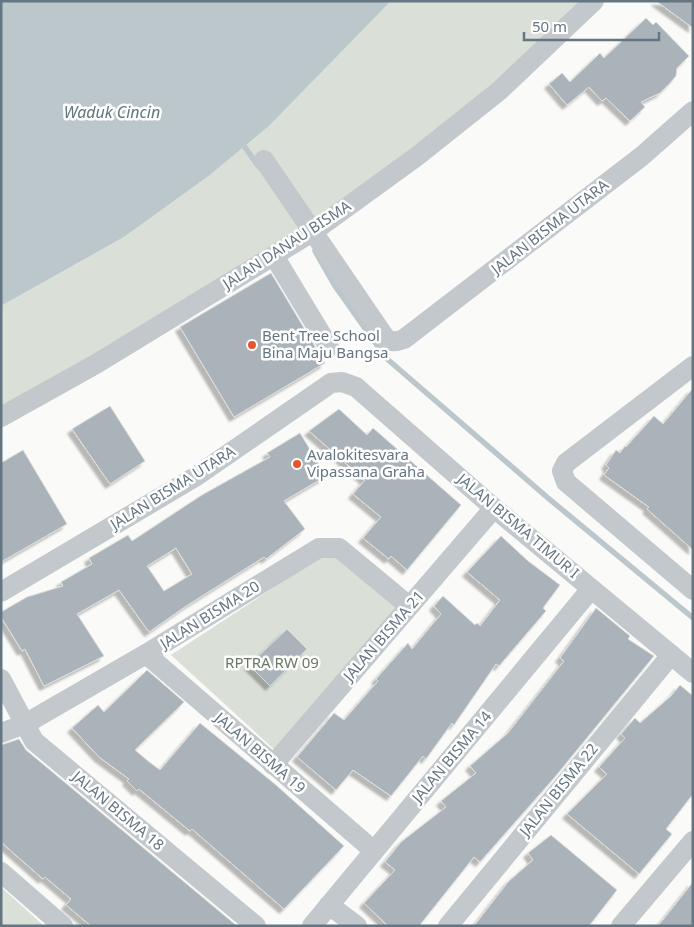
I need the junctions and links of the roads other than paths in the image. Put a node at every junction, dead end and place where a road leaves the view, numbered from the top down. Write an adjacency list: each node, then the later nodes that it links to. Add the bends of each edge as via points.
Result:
1 (594, 1): 4 (street, JALAN DANAU BISMA, via 499,91)
2 (693, 110): 4 (street, JALAN BISMA UTARA, via 642,156 404,339 389,341 384,336)
3 (264, 160): 4 (street)
4 (312, 233): 5 (street, JALAN DANAU BISMA)
5 (277, 254): 6 (street); 9 (street, JALAN DANAU BISMA, via 96,364)
6 (329, 347)
7 (693, 366): 12 (street, via 566,463 562,471 566,482)
8 (342, 382): 10 (street, JALAN BISMA TIMUR I, via 356,387); 13 (street, JALAN BISMA UTARA, via 331,383 195,477)
9 (1, 417)
10 (494, 508): 11 (street, JALAN BISMA TIMUR I); 14 (street, JALAN BISMA 21)
11 (591, 589): 16 (street, JALAN BISMA TIMUR I); 23 (street, JALAN BISMA 14)
12 (693, 590)
13 (1, 592)
14 (409, 606): 15 (street, JALAN BISMA 20, via 339,548 326,546); 21 (street, JALAN BISMA 21)
15 (146, 654): 19 (street, JALAN BISMA 20); 21 (street, JALAN BISMA 19)
16 (670, 654): 17 (street, JALAN BISMA TIMUR I); 30 (street, JALAN BISMA 22)
17 (693, 673)
18 (1, 679): 19 (street, JALAN BISMA 18)
19 (25, 724): 20 (street, JALAN BISMA 20); 27 (street, JALAN BISMA 18, via 34,741)
20 (1, 733)
21 (274, 765): 23 (street, JALAN BISMA 19)
22 (693, 841): 31 (street)
23 (374, 851): 25 (street, JALAN BISMA 14)
24 (1, 872): 26 (street)
25 (329, 905): 28 (street, JALAN BISMA 14); 29 (street)
26 (63, 926)
27 (256, 926)
28 (312, 926)
29 (357, 926)
30 (448, 926)
31 (622, 926)

